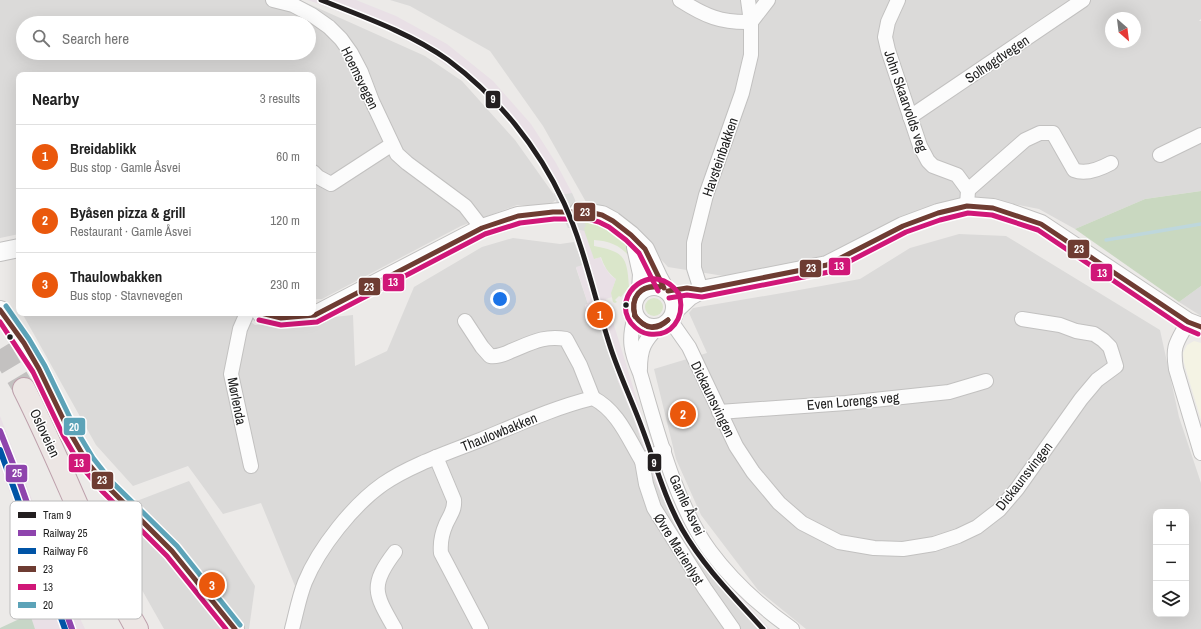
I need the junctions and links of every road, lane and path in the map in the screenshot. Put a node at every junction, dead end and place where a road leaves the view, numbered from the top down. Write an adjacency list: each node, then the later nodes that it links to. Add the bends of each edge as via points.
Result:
1 (274, 0): 7 (street, Hoemsvegen)
2 (680, 0): 9 (street, via 713,18)
3 (748, 0): 9 (street, Havsteinbakken)
4 (768, 0): 9 (street)
5 (898, 0): 10 (street, John Skaarvolds veg, via 888,22 885,37)
6 (1083, 0): 10 (street, Solhøgdvegen)
7 (313, 16)
8 (316, 18): 12 (street, Hoemsvegen, via 341,39 351,53)
9 (751, 22): 25 (street, Havsteinbakken, via 751,55 742,93 706,195 694,243 694,268)
10 (910, 117): 16 (street, John Skaarvolds veg, via 928,161 933,166 957,175)
11 (1201, 135): 13 (street)
12 (391, 145): 15 (street, via 331,184); 19 (street, Hoemsvegen, via 406,163 466,206)
13 (1160, 155)
14 (1111, 163): 16 (street, via 1080,173 1074,170 1052,133 1040,133 1025,140)
15 (316, 175)
16 (968, 198): 25 (street, via 903,226 827,264); 35 (street, via 1041,224)
17 (579, 211): 20 (street, via 602,215)
18 (561, 212): 19 (street, via 518,216)
19 (482, 228): 27 (street)
20 (631, 235): 23 (street, via 641,265); 24 (street, via 646,249)
21 (16, 249): 22 (street)
22 (0, 252)
23 (641, 290): 24 (street, via 655,286); 31 (street, via 634,300 633,311)
24 (666, 290): 25 (street); 32 (street, via 673,298)
25 (701, 290): 32 (street, via 690,296)
26 (0, 310): 47 (street, via 28,349 86,461)
27 (316, 314)
28 (246, 316): 45 (street, Mørlenda, via 240,329 231,374)
29 (273, 316): 30 (street)
30 (303, 316)
31 (636, 317): 32 (street, via 648,327); 36 (street, Gamle Åsvei, via 631,332 631,347)
32 (667, 319): 36 (street, Gamle Åsvei, via 646,339 642,347); 40 (street, Dickaunsvingen, via 689,347)
33 (1022, 319): 40 (street, Dickaunsvingen, via 1094,334 1104,340 1110,348 1116,366 1097,380 1081,399 999,510 977,527 934,544 904,549 874,548 839,542 802,522 779,503 753,472)
34 (465, 321): 39 (street, via 490,356 501,355 546,338 566,339)
35 (1195, 325): 42 (street, via 1174,347 1174,358)
36 (640, 374): 41 (street, Gamle Åsvei)
37 (986, 381): 40 (street, Even Lorengs veg, via 941,393)
38 (24, 389): 46 (highway, Osloveien)
39 (593, 398): 43 (street, Thaulowbakken, via 562,407); 44 (street, via 603,403 617,418)
40 (719, 412)
41 (664, 450): 44 (street); 57 (street, Gamle Åsvei, via 677,488 709,550 728,574 769,613)
42 (1201, 453)
43 (436, 457): 53 (street, Thaulowbakken, via 384,483 353,511 332,536 304,583); 55 (street, via 455,506 442,536 441,553)
44 (642, 461): 56 (street, Øvre Marienlyst, via 654,508 704,589)
45 (251, 466)
46 (76, 501)
47 (120, 501)
48 (142, 522): 52 (street, via 172,551)
49 (395, 552): 54 (street, via 385,565 377,584 380,603)
50 (132, 619): 51 (highway, Osloveien)
51 (137, 629)
52 (235, 629)
53 (292, 629)
54 (395, 629)
55 (481, 629)
56 (733, 629)
57 (792, 629)

